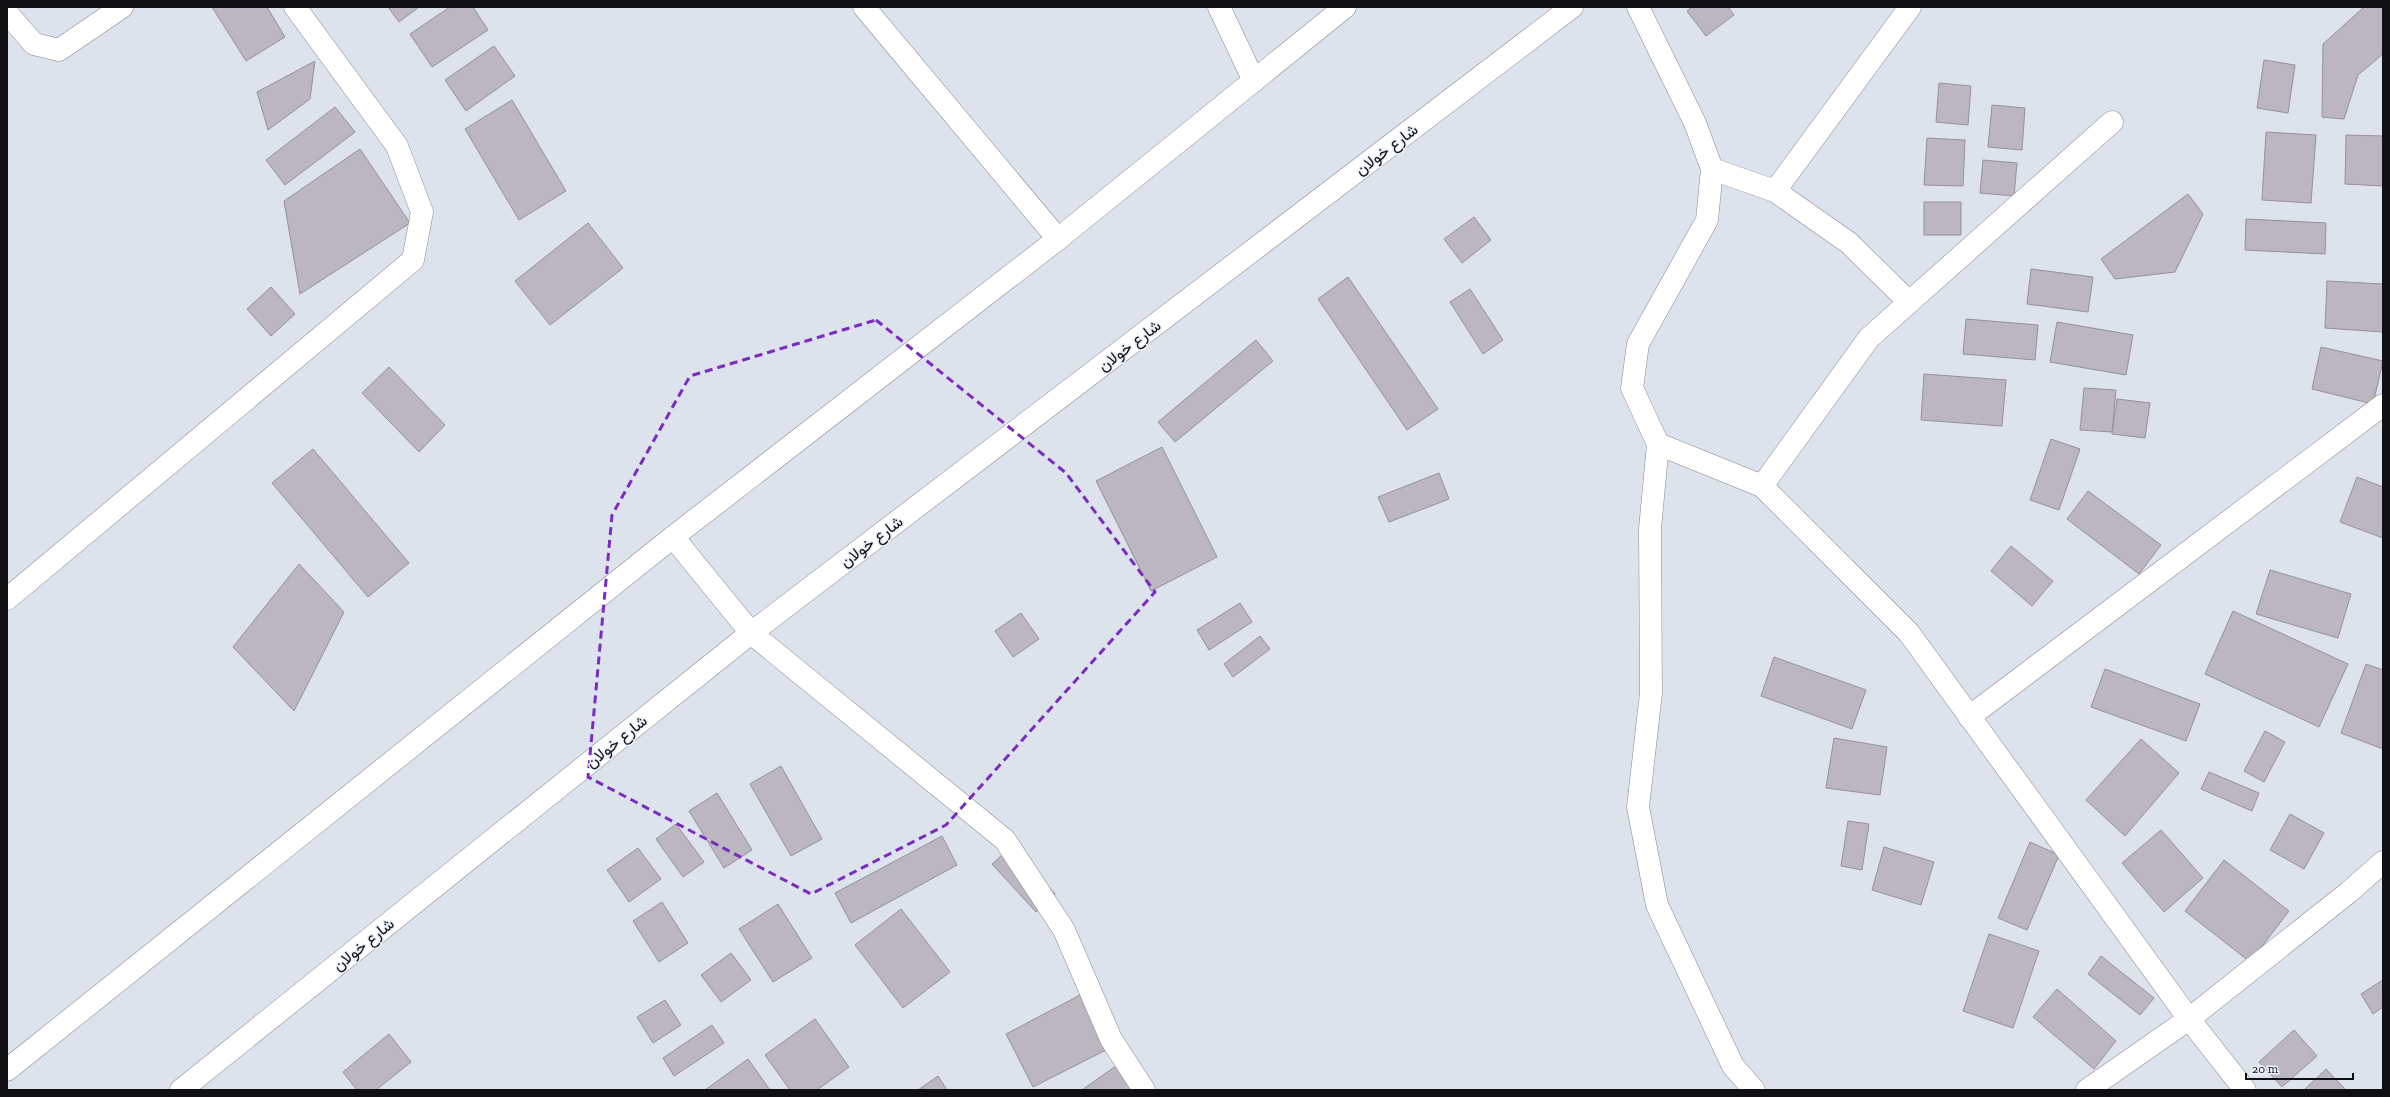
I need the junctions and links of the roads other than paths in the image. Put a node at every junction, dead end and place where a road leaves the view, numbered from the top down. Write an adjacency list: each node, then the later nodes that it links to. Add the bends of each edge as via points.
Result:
1 (122, 7): 9 (street, via 60,50 34,44)
2 (295, 7): 20 (street, via 397,146 422,212 413,260)
3 (864, 7): 14 (street)
4 (1219, 7): 10 (street)
5 (1345, 7): 10 (street)
6 (1572, 7): 21 (street, شارع خولان)
7 (1638, 7): 12 (street, via 1695,123)
8 (1910, 7): 13 (street)
9 (7, 13)
10 (1254, 81): 14 (street)
11 (2112, 122): 15 (street)
12 (1712, 170): 13 (street); 17 (street, via 1707,220 1638,344 1632,388)
13 (1775, 191): 15 (street, via 1849,243)
14 (1058, 239): 19 (street)
15 (1909, 302): 18 (street, via 1869,338)
16 (2383, 405): 22 (street)
17 (1658, 444): 18 (street); 28 (street, via 1650,529 1651,693 1638,807 1657,905 1733,1066)
18 (1762, 486): 22 (street, via 1910,633)
19 (673, 537): 21 (street); 25 (street)
20 (7, 599)
21 (751, 633): 26 (street, شارع خولان); 27 (street, via 1005,840 1064,930 1111,1039)
22 (1969, 717): 24 (street)
23 (2383, 862): 24 (street)
24 (2189, 1020): 29 (street); 30 (street)
25 (7, 1070)
26 (181, 1090)
27 (1144, 1090)
28 (1754, 1090)
29 (2086, 1090)
30 (2245, 1090)

